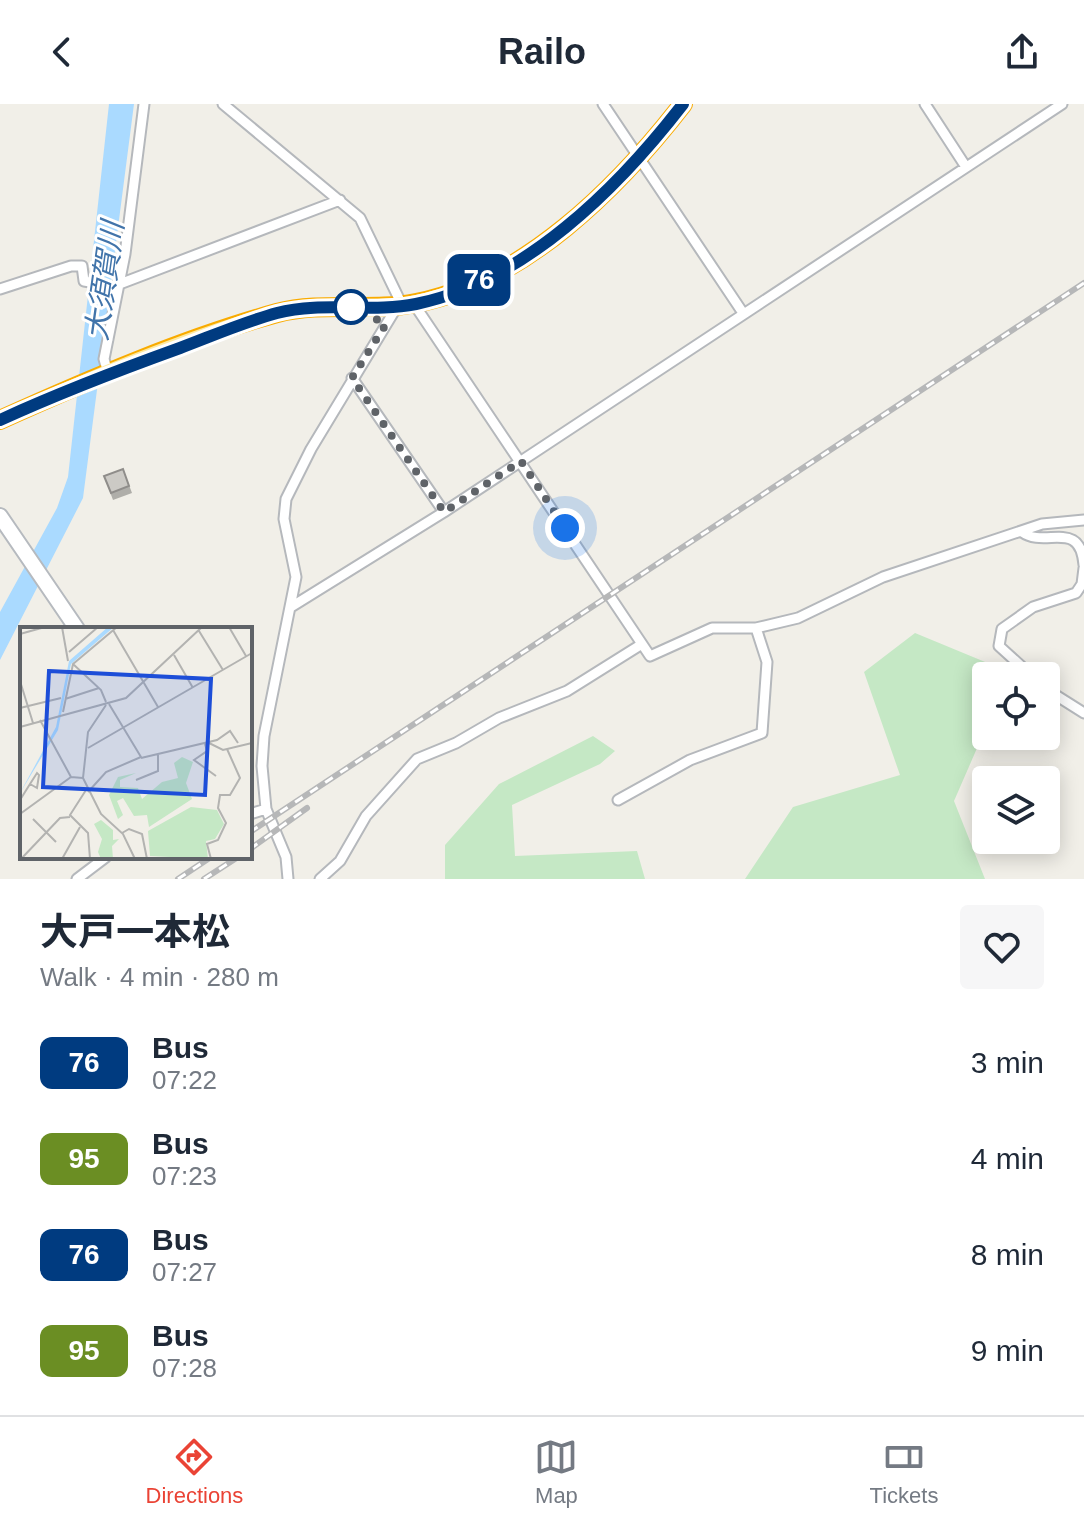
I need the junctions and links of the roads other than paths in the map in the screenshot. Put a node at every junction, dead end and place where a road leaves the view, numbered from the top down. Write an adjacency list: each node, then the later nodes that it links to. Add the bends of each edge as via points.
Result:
1 (144, 104): 11 (street)
2 (223, 104): 9 (street)
3 (603, 104): 7 (street)
4 (683, 104): 7 (highway)
5 (925, 104): 8 (street)
6 (1062, 104): 8 (street)
7 (638, 159): 13 (highway, via 523,257 464,287); 14 (street)
8 (966, 167): 14 (street)
9 (340, 200): 11 (street); 13 (street, via 371,235)
10 (90, 282): 12 (street, via 84,281 82,266 71,266)
11 (117, 285): 15 (street)
12 (0, 289)
13 (405, 305): 15 (highway, via 281,312); 16 (street); 18 (street)
14 (743, 313): 18 (street)
15 (105, 375): 17 (highway)
16 (352, 378): 19 (street); 24 (street, via 286,499 284,519 296,562)
17 (0, 420)
18 (521, 461): 19 (street); 27 (street)
19 (444, 512): 24 (street)
20 (0, 516): 25 (main road)
21 (1082, 522): 22 (street, via 1042,524)
22 (1022, 532): 23 (street, via 1034,539 1059,535 1073,540); 26 (street, via 883,577 798,618)
23 (1084, 567): 28 (street, via 1076,593 1033,607 1002,629 999,646)
24 (291, 607): 32 (street, via 264,736)
25 (76, 627)
26 (756, 628): 27 (street, via 712,628 650,656); 31 (street, via 767,662 762,733 690,760)
27 (642, 644): 37 (street, via 567,691 484,724 417,759 366,816 340,861)
28 (1017, 662)
29 (1060, 698): 30 (street)
30 (1084, 713)
31 (618, 800)
32 (266, 809): 33 (street); 36 (street, via 286,857)
33 (252, 813)
34 (103, 859): 35 (street)
35 (77, 879)
36 (288, 879)
37 (320, 879)

